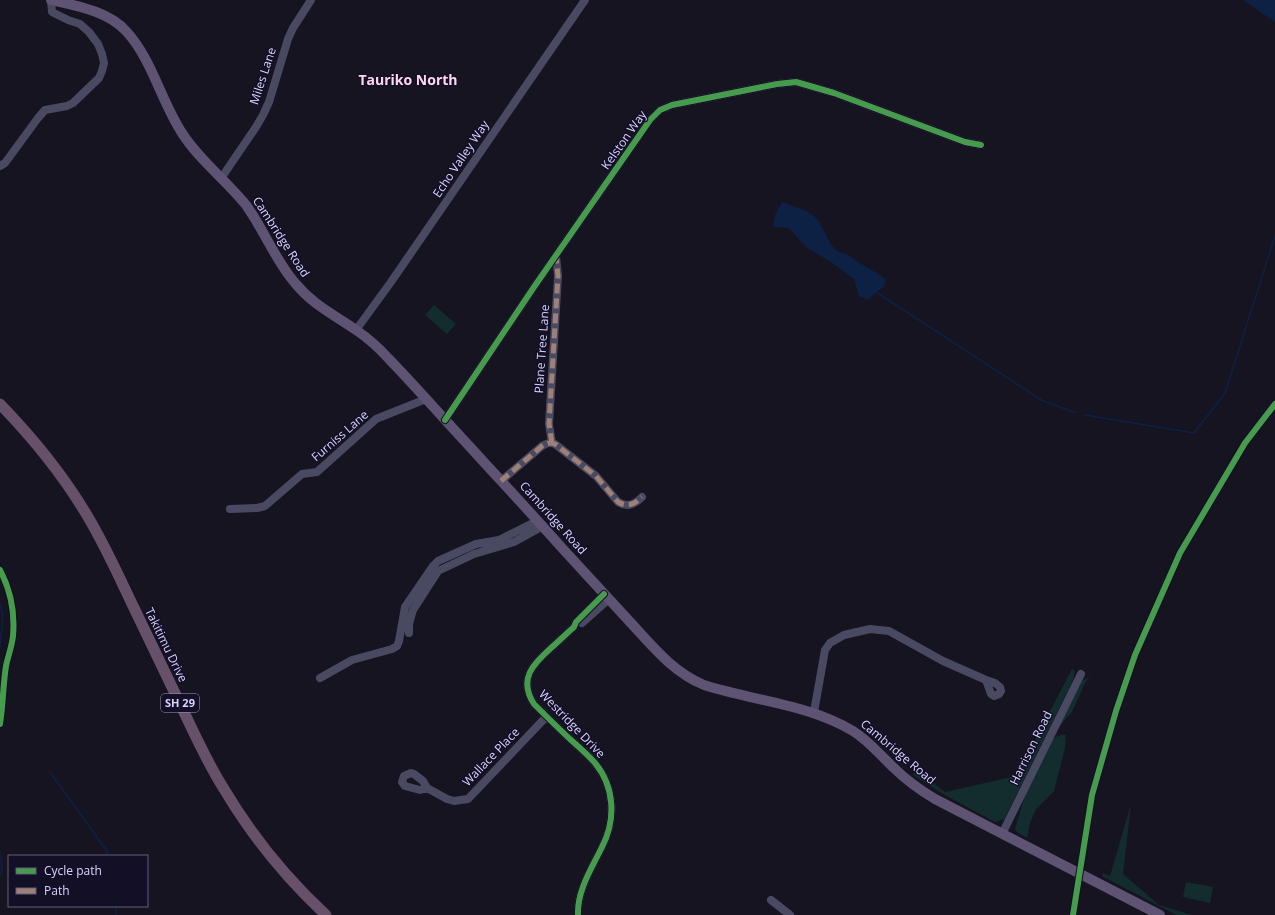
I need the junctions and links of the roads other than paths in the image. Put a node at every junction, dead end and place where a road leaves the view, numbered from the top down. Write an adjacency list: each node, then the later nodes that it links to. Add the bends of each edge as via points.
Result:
1 (51, 0): 5 (street, via 52,12 80,24 92,35 102,54 103,69 99,78 73,103 62,108 45,110 5,163); 6 (main road, Cambridge Road, via 104,16 126,31 141,51 182,134)
2 (311, 0): 6 (street, Miles Lane, via 288,39 263,115)
3 (585, 0): 8 (street, Echo Valley Way)
4 (981, 145): 7 (street, Kelston Way, via 965,142 834,93 796,82 672,105 655,114)
5 (0, 166)
6 (222, 177): 8 (main road, Cambridge Road, via 251,212 295,284 325,311)
7 (556, 256): 11 (street, Kelston Way); 12 (street, Plane Tree Lane, via 558,276 549,424)
8 (356, 330): 9 (main road, Cambridge Road, via 389,358)
9 (426, 399): 11 (main road, Cambridge Road); 15 (street, Furniss Lane, via 376,419 317,472 302,474 265,506)
10 (0, 404): 28 (highway, Takitimu Drive / SH 29, via 43,452 88,516 212,768 238,812 282,870)
11 (445, 420): 13 (main road, Cambridge Road)
12 (552, 442): 13 (street, via 542,446); 14 (street, via 596,476 622,505 634,504)
13 (501, 481): 16 (main road, Cambridge Road)
14 (642, 497)
15 (230, 509)
16 (540, 523): 17 (main road, Cambridge Road); 18 (street, via 514,542 474,554 438,571 413,610); 20 (street, via 499,540 476,544 438,561 405,607 402,632 397,646 352,660)
17 (606, 597): 22 (main road, Cambridge Road, via 658,652 689,678 714,688); 23 (street, Westridge Drive, via 580,625 574,627 536,662 529,673 527,686 530,698)
18 (409, 632)
19 (1081, 674): 25 (street, Harrison Road)
20 (320, 678)
21 (986, 680): 22 (street, via 943,661 889,631 870,629 844,635 830,643 825,650)
22 (814, 712): 25 (main road, Cambridge Road, via 835,721 871,744 894,768 922,791)
23 (546, 717): 24 (street, Wallace Place, via 468,799 454,801); 29 (street, Westridge Drive, via 596,764 610,794 612,816 609,831 584,884)
24 (427, 788)
25 (1002, 834): 27 (main road, Cambridge Road)
26 (771, 900): 30 (street)
27 (1152, 913)
28 (326, 915)
29 (578, 915)
30 (790, 915)

